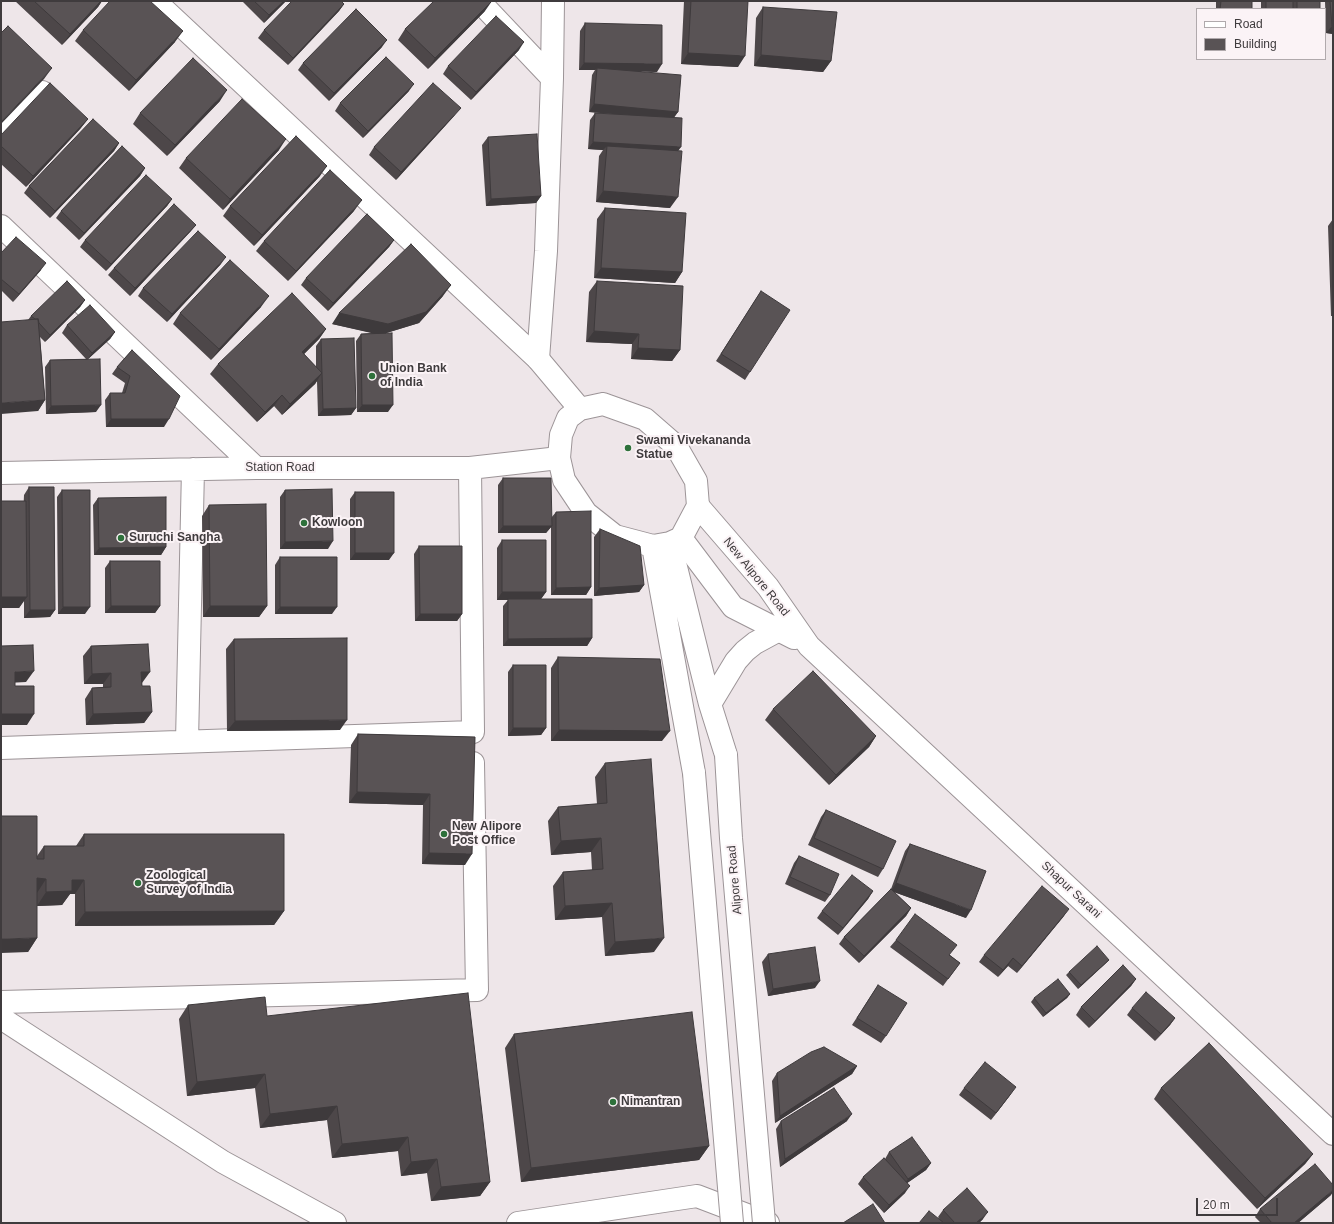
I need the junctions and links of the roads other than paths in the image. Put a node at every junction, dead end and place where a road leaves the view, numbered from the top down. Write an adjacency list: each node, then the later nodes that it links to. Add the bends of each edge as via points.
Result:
1 (155, 1): 8 (street)
2 (479, 1): 4 (street)
3 (553, 1): 4 (street)
4 (552, 78): 8 (street, via 546,251)
5 (42, 92): 6 (street)
6 (1, 132)
7 (1, 226): 11 (street)
8 (538, 359): 9 (street)
9 (580, 409): 10 (street, via 568,418 561,435); 15 (street, via 602,404 645,419 676,446 696,482)
10 (559, 458): 12 (street, Station Road); 16 (street, via 564,480 586,513 615,536)
11 (256, 468): 12 (street, Station Road); 13 (street, Station Road)
12 (470, 468): 20 (street)
13 (194, 469): 14 (street, Station Road); 21 (street)
14 (1, 473)
15 (698, 506): 16 (street); 18 (street, New Alipore Road, via 768,588)
16 (668, 542): 17 (street, New Alipore Road, via 733,607); 19 (street, Alipore Road); 28 (street, bridge, via 694,773)
17 (779, 630): 18 (street, New Alipore Road); 19 (street, via 755,643 736,661)
18 (809, 646): 25 (street, Shapur Sarani)
19 (710, 704): 29 (street, Alipore Road, bridge, via 726,755)
20 (473, 732): 21 (street); 23 (street, via 477,990)
21 (187, 740): 22 (street)
22 (1, 748)
23 (1, 1002)
24 (1, 1018): 26 (street, via 223,1162)
25 (1333, 1134)
26 (335, 1223)
27 (518, 1223): 30 (street, via 697,1196)
28 (732, 1223)
29 (764, 1223)
30 (768, 1223)

